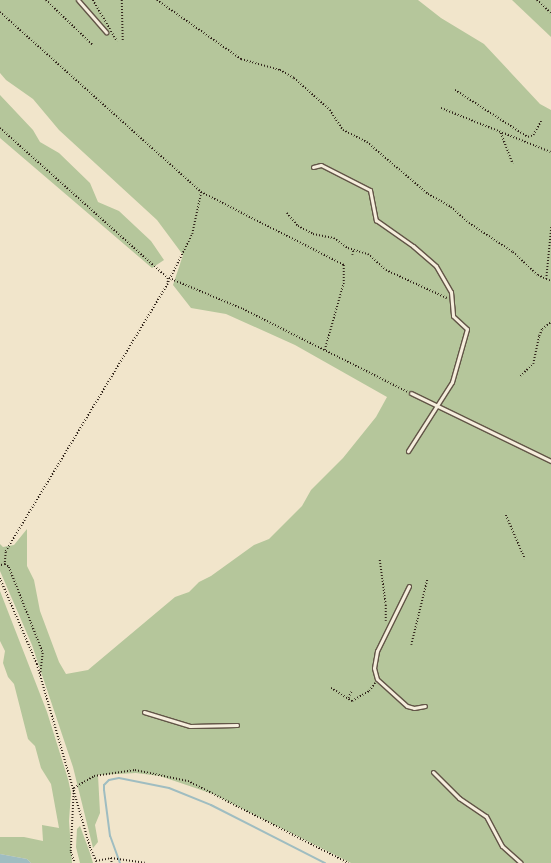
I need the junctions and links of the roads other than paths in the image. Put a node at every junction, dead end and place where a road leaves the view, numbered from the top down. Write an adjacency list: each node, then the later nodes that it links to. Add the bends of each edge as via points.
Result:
1 (78, 0): 2 (lane)
2 (106, 32)
3 (313, 167): 5 (lane, via 321,165 370,190 376,220 436,266 449,287 453,316 468,332 455,365 452,382)
4 (411, 393): 5 (lane)
5 (436, 406): 6 (lane); 7 (lane)
6 (408, 452)
7 (551, 462)
8 (409, 586): 9 (lane, via 377,651 374,668 377,679 407,706)
9 (425, 706)
10 (144, 712): 11 (lane, via 190,726)
11 (236, 725)
12 (433, 772): 13 (lane, via 459,798 486,816 502,846)
13 (521, 863)

